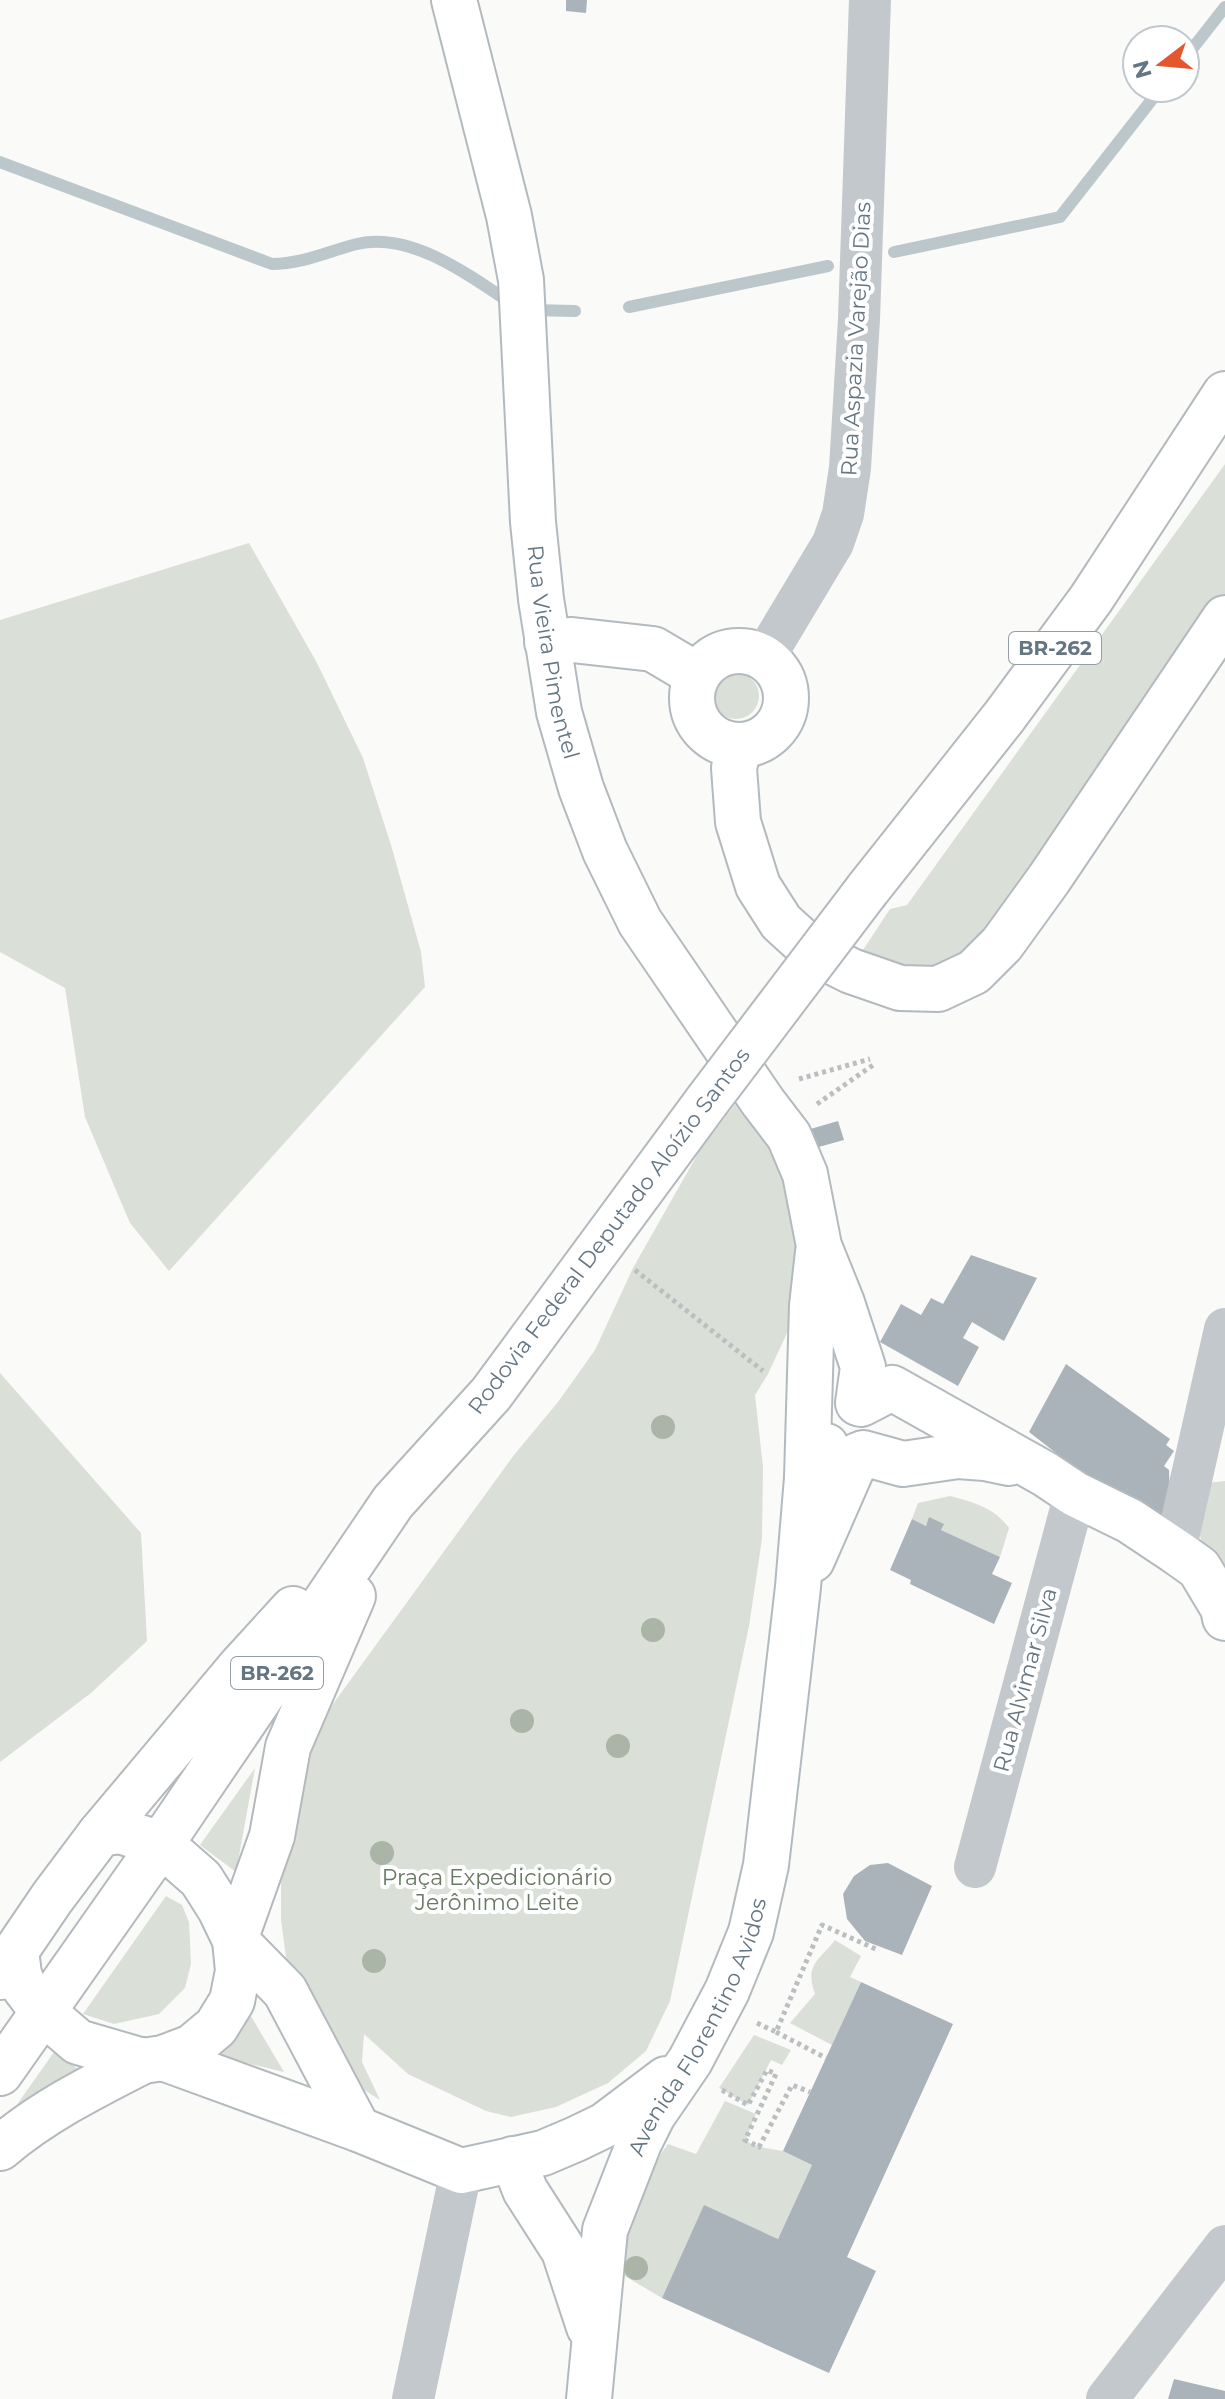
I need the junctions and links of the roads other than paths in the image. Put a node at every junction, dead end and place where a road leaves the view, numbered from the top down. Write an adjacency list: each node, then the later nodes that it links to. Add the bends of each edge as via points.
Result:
1 (454, 0): 5 (main road, Rua Vieira Pimentel, via 521,280 533,522)
2 (870, 0): 6 (street, Rua Aspazia Varejão Dias, via 859,319 846,499 833,543)
3 (1225, 394): 14 (main road, Rodovia Federal Deputado Aloízio Santos / BR-262, bridge, via 1091,599 1004,717 707,1101 491,1394)
4 (1225, 618): 8 (main road, via 1002,944 974,972 938,989 900,988 851,971 815,953 781,922 758,886 738,822 734,768)
5 (547, 642): 7 (main road, via 653,649); 9 (main road, Rua Vieira Pimentel, via 559,712 605,851 640,922 789,1136 805,1174)
6 (764, 658): 7 (main road, via 746,651 724,653); 8 (main road, via 779,673 786,704 777,726 764,739)
7 (697, 675): 8 (main road, via 691,704 702,729 719,742)
8 (739, 746)
9 (819, 1246): 11 (main road); 12 (main road, via 863,1367)
10 (1225, 1329): 15 (street)
11 (810, 1366): 12 (main road); 12 (main road)
12 (844, 1435): 13 (main road, via 903,1464 985,1458); 13 (main road, via 892,1388); 24 (main road, Avenida Florentino Avidos, via 798,1587 766,1865 751,1932)
13 (1060, 1484): 15 (main road); 19 (street, Rua Alvimar Silva)
14 (393, 1502): 17 (main road, via 241,1666); 18 (main road, Rodovia Federal Deputado Aloízio Santos / BR-262); 20 (main road, via 288,1747 272,1836)
15 (1175, 1551): 16 (main road, via 1199,1568)
16 (1225, 1618)
17 (100, 1834): 18 (main road, via 120,1831); 21 (main road)
18 (161, 1844): 20 (main road, via 201,1879); 22 (main road, Rodovia Federal Deputado Aloízio Santos / BR-262)
19 (975, 1867)
20 (235, 1940): 23 (main road, via 238,1971 232,2001 216,2027 192,2047); 26 (main road, via 285,1991)
21 (8, 1964): 22 (main road)
22 (43, 2012): 23 (main road, via 78,2042); 25 (main road, Rodovia Federal Deputado Aloízio Santos / BR-262)
23 (153, 2060): 26 (main road); 27 (main road, via 91,2087)
24 (690, 2061): 28 (main road, via 605,2125 543,2153); 31 (main road, Avenida Florentino Avidos, via 653,2115 605,2230)
25 (0, 2073)
26 (358, 2129): 29 (main road)
27 (0, 2148)
28 (513, 2159): 29 (main road); 31 (main road, via 525,2190 564,2251 589,2323)
29 (461, 2171): 32 (street)
30 (1225, 2246): 33 (street)
31 (589, 2397)
32 (413, 2399)
33 (1107, 2399)

